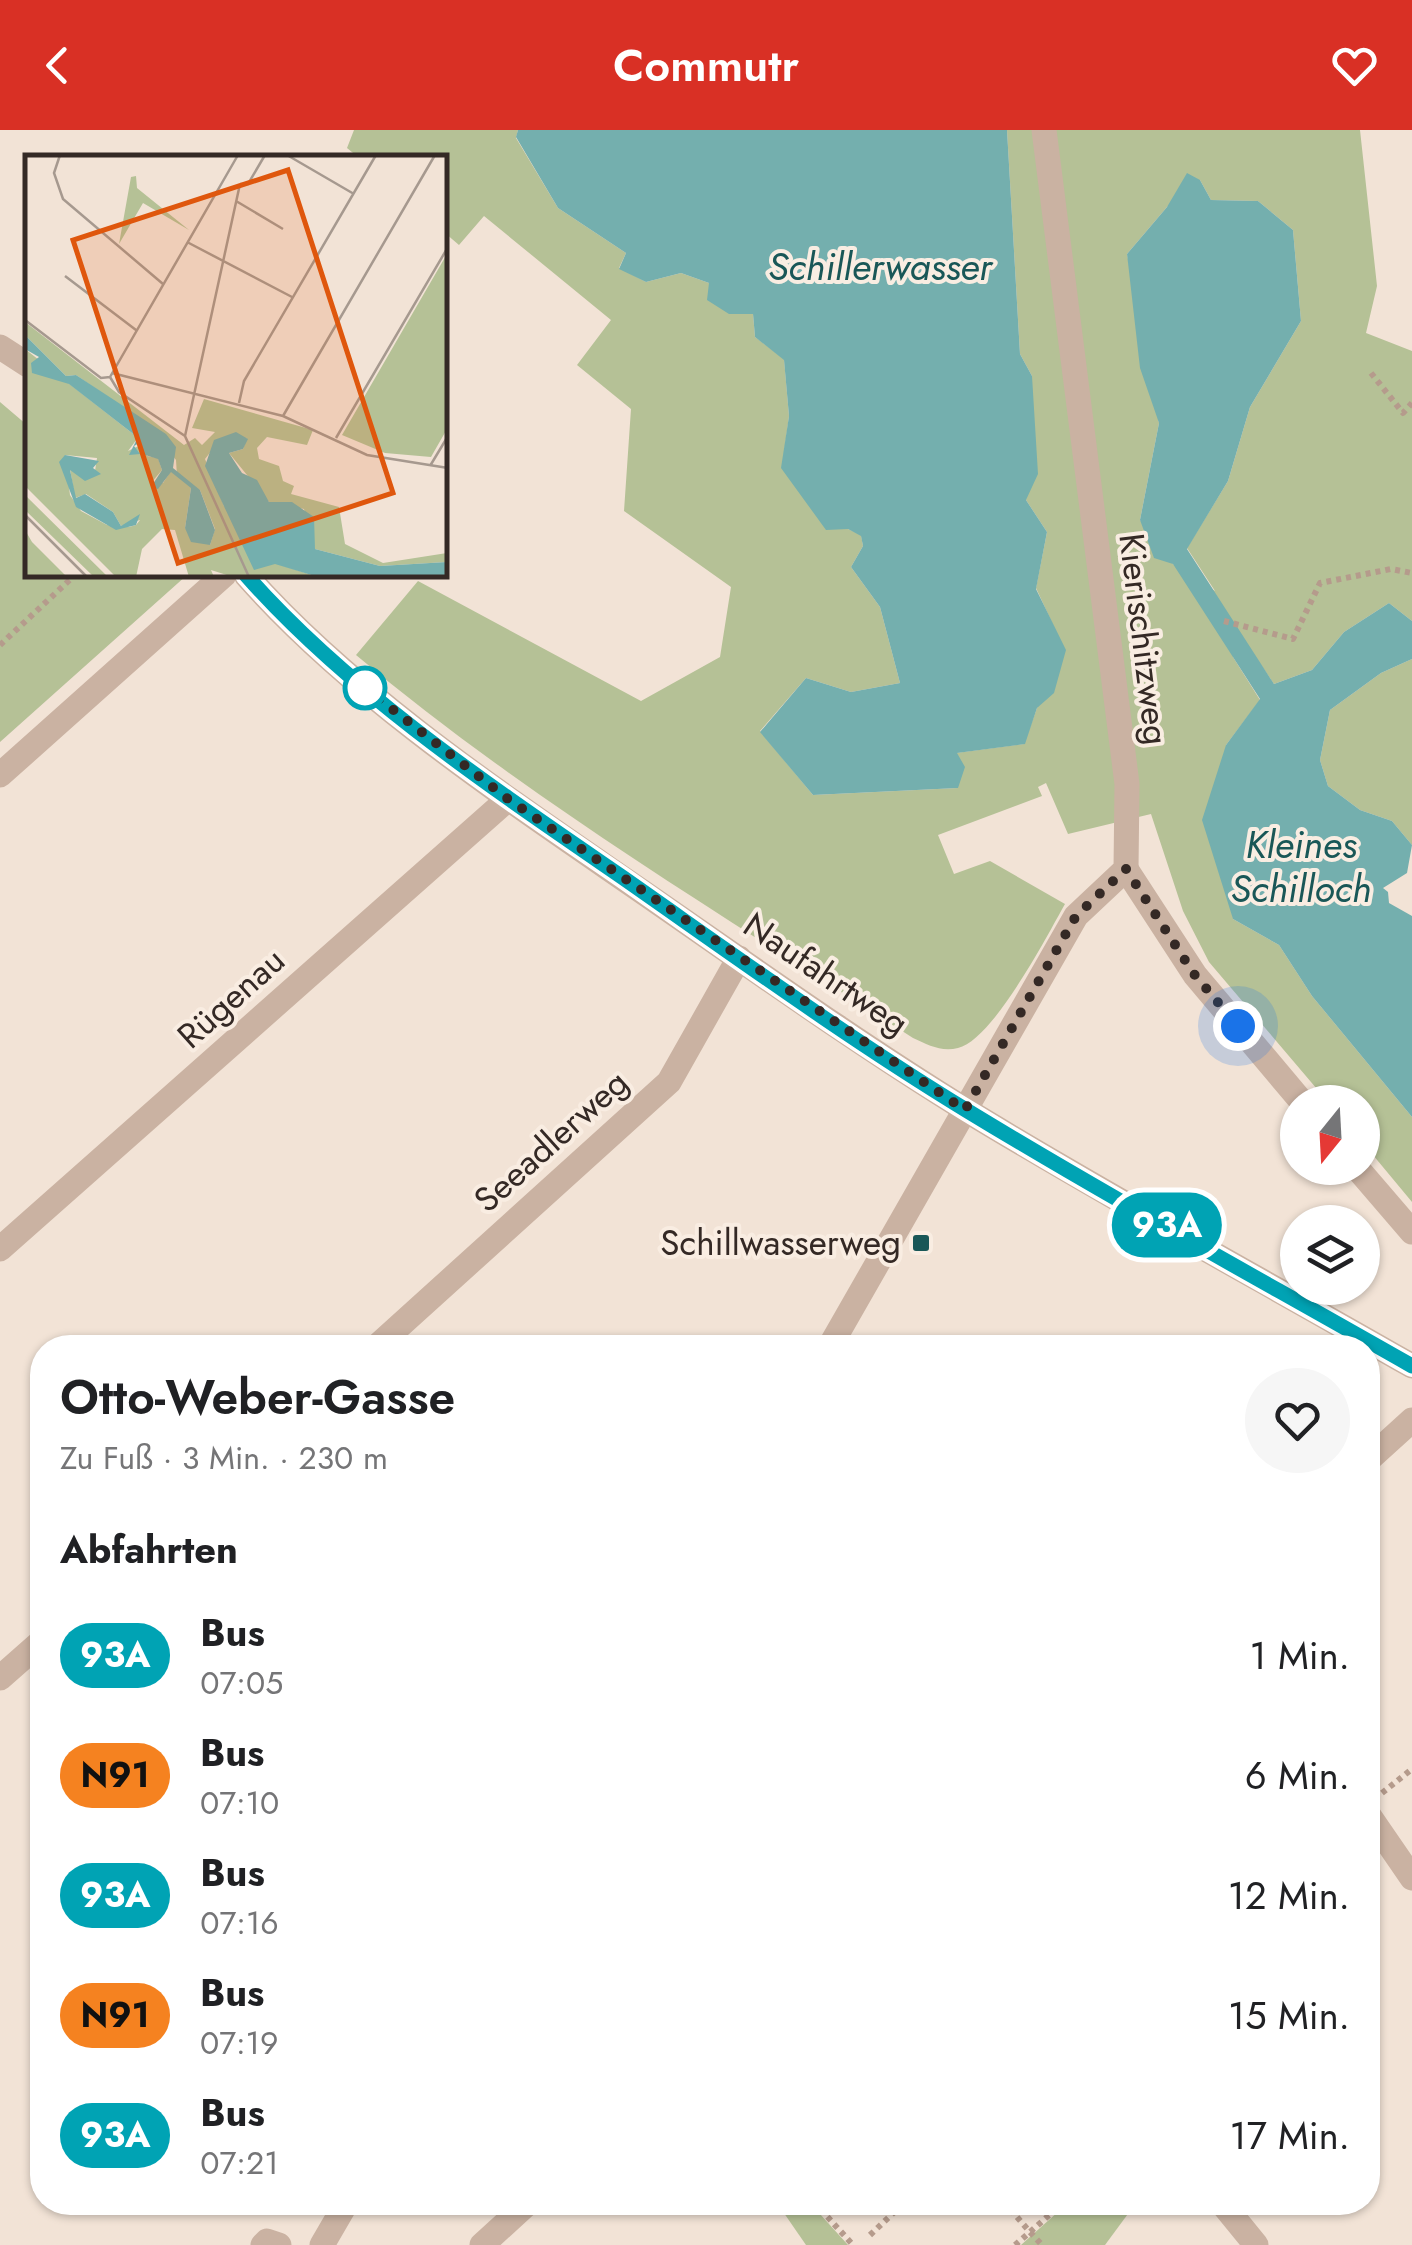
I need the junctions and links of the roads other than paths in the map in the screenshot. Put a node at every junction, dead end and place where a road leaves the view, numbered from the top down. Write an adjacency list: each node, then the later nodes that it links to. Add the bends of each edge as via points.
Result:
1 (1044, 130): 8 (street, Kierischitzweg, via 1126,784)
2 (0, 347): 3 (street)
3 (25, 363)
4 (221, 578): 6 (street)
5 (249, 578): 7 (street, Naufahrtweg, via 365,688)
6 (0, 775)
7 (508, 799): 9 (street, Naufahrtweg); 14 (street, Rügenau)
8 (1126, 869): 10 (street, via 1194,974); 11 (street, via 1076,916)
9 (740, 958): 11 (street, Naufahrtweg); 15 (street, Seeadlerweg, via 669,1082)
10 (1288, 1085)
11 (965, 1110): 16 (street); 17 (street, Naufahrtweg)
12 (1372, 1185): 13 (street)
13 (1412, 1232)
14 (0, 1249)
15 (388, 1335)
16 (837, 1335)
17 (1358, 1335)
18 (1380, 1348): 19 (street, Naufahrtweg)
19 (1412, 1366)
20 (1412, 1420): 21 (street)
21 (1380, 1449)
22 (30, 1652): 23 (street)
23 (0, 1678)
24 (1380, 1831): 25 (street)
25 (1412, 1878)
26 (339, 2215): 31 (street)
27 (515, 2215): 32 (street)
28 (1232, 2215): 33 (street)
29 (263, 2245): 30 (street)
30 (279, 2245)
31 (322, 2245)
32 (482, 2245)
33 (1256, 2245)

